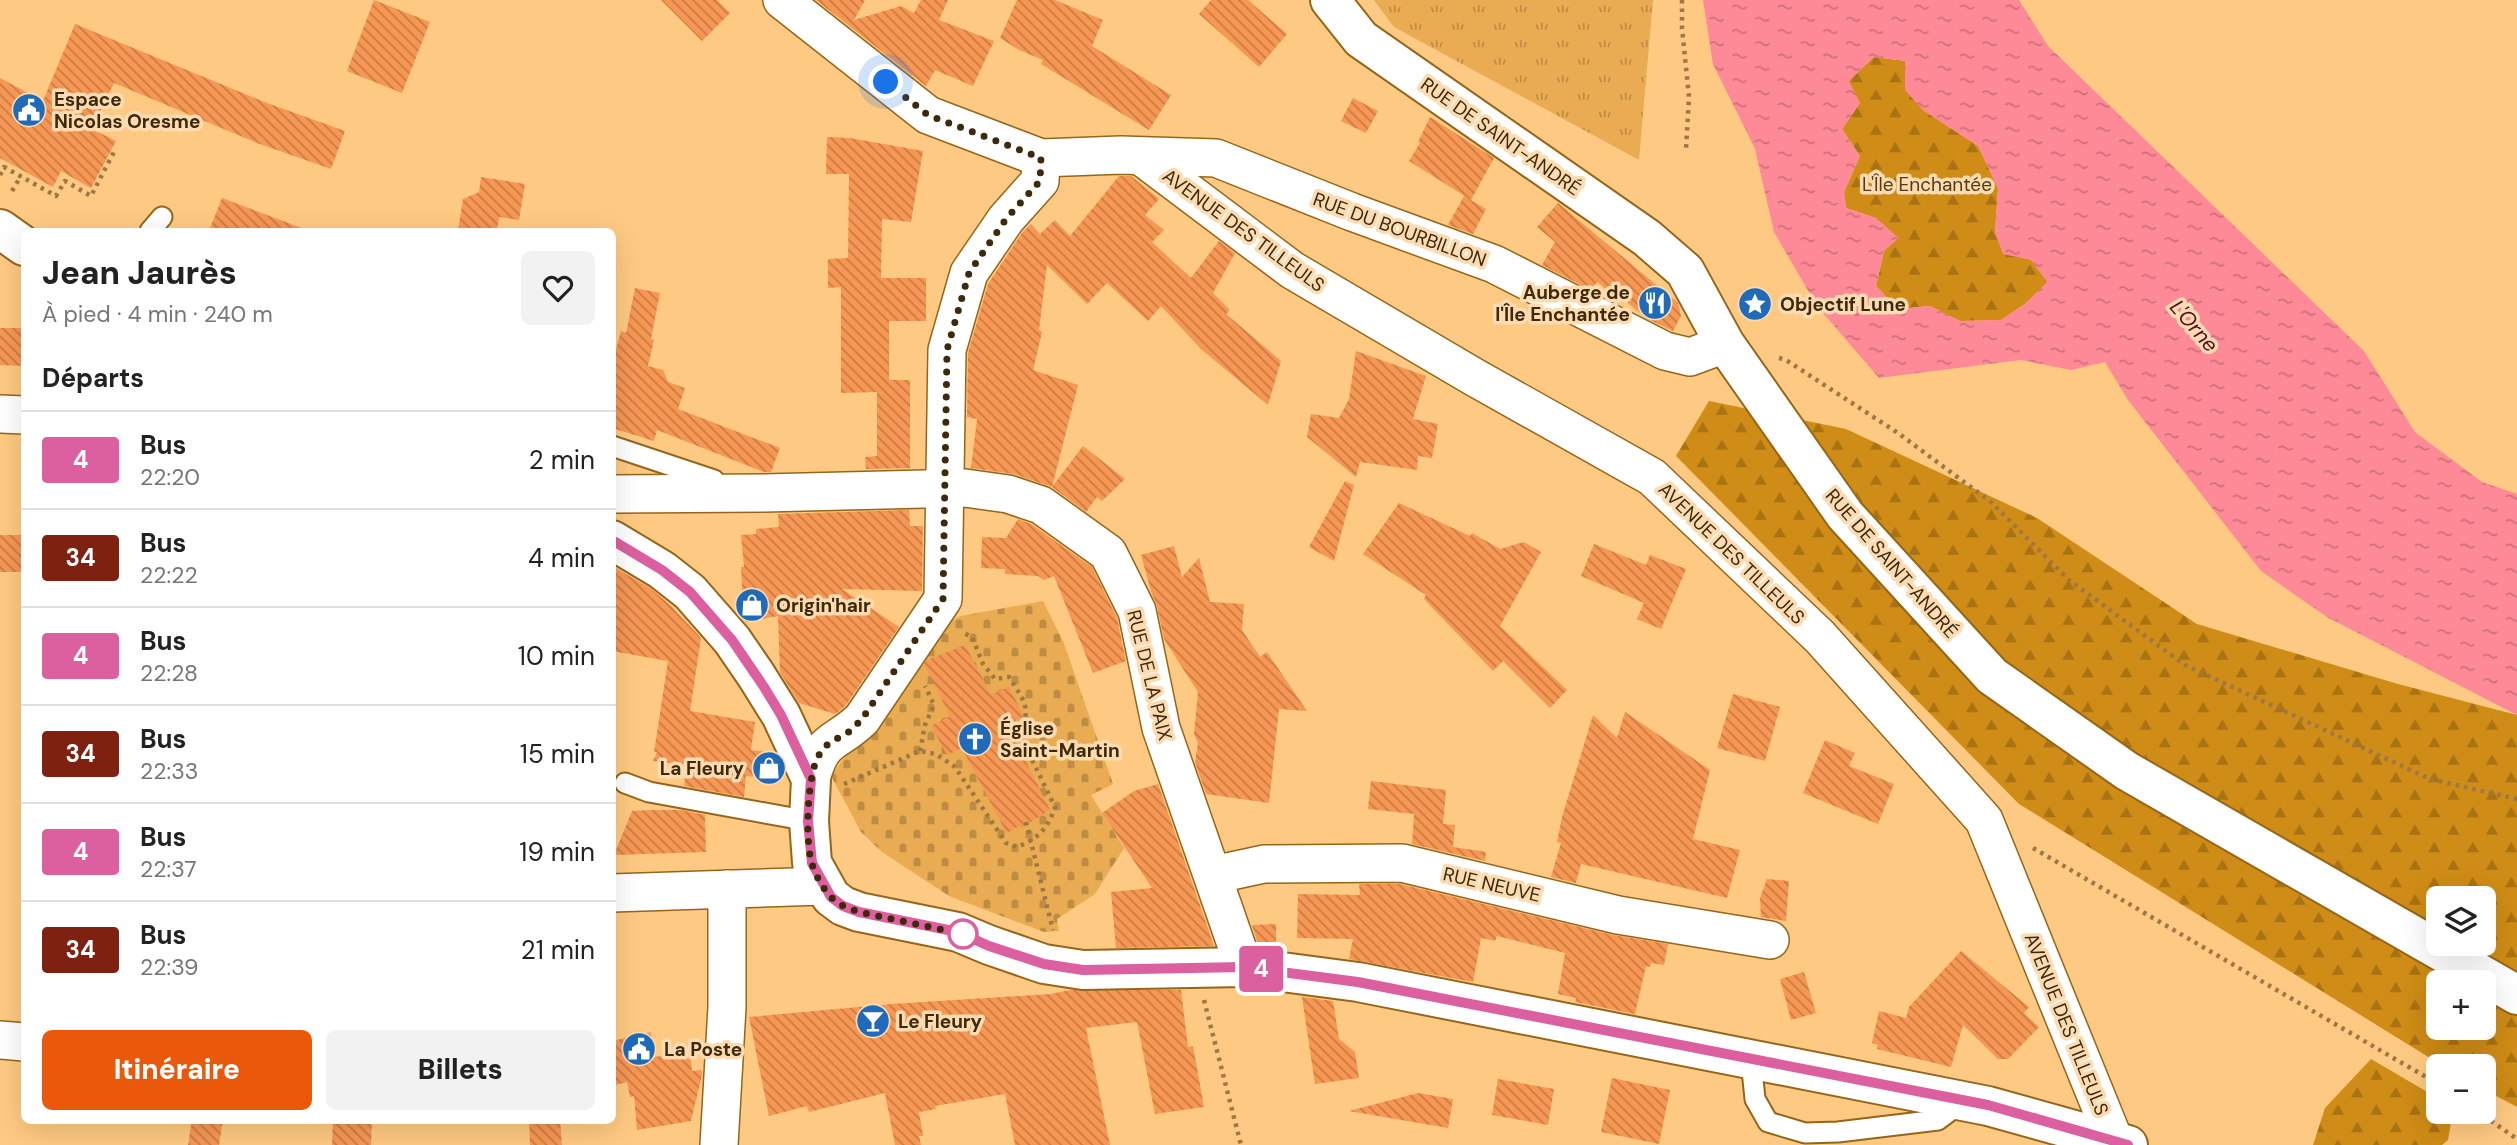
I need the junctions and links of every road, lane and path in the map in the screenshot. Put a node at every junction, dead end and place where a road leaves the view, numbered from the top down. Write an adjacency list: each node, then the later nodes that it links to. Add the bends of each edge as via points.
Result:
1 (782, 0): 7 (street, via 928,115)
2 (1331, 0): 13 (street, RUE DE SAINT-ANDRÉ, via 1362,39 1647,238 1685,271)
3 (1682, 0): 5 (path, via 1689,97)
4 (116, 148): 9 (path, via 91,196 65,181 56,196)
5 (1686, 149)
6 (1142, 157): 7 (street, RUE DU BOURBILLON); 13 (street, RUE DU BOURBILLON, via 1216,158 1494,264 1665,351 1690,356); 47 (street, AVENUE DES TILLEULS, via 1292,270 1652,477 1819,637 1984,820)
7 (1041, 158): 17 (street, via 1040,181 1006,219 969,273 947,350)
8 (0, 175): 9 (path, via 5,167)
9 (21, 176): 10 (path)
10 (12, 191)
11 (0, 229): 12 (street)
12 (21, 244)
13 (1726, 344): 26 (path, via 1786,360 1898,433 1992,502 2069,580 2185,666 2430,779); 39 (street, RUE DE SAINT-ANDRÉ, via 1845,516 1992,676 2127,771)
14 (0, 414): 15 (street)
15 (21, 415)
16 (616, 447): 19 (lane, via 714,480)
17 (947, 488): 19 (street, RUE DE LA PAIX); 25 (street, via 943,599 862,719 822,749 817,758); 31 (street, RUE DE LA PAIX, via 1008,494 1041,505 1108,553 1137,611 1161,728)
18 (616, 494): 19 (street, RUE DE LA PAIX)
19 (725, 494)
20 (616, 542): 25 (street, via 662,570 714,617)
21 (953, 636): 29 (path, via 962,632 972,637 995,679 1009,677 1025,703 1027,718 1019,733 1055,807 1050,823)
22 (923, 681): 23 (path, via 934,705)
23 (920, 751): 25 (path); 29 (path, via 936,754 955,766 1006,843 1017,847)
24 (625, 783): 27 (lane, via 649,792)
25 (824, 783): 27 (street)
26 (2517, 799)
27 (808, 821): 32 (street, via 812,863)
28 (1026, 822): 29 (path)
29 (1030, 842): 35 (path)
30 (2031, 847): 43 (path)
31 (1213, 875): 36 (street, RUE NEUVE, via 1265,864 1402,863 1618,915); 37 (street, RUE DE LA PAIX)
32 (823, 886): 33 (street); 37 (street, via 851,909 958,932 1044,964 1083,970)
33 (727, 889): 34 (street); 48 (street, via 727,1007)
34 (616, 893)
35 (1054, 931)
36 (1770, 940)
37 (1244, 967): 42 (street, via 1358,982)
38 (1202, 991): 49 (path)
39 (2517, 995)
40 (0, 1040): 41 (street)
41 (21, 1042)
42 (1751, 1060): 44 (street); 44 (lane, via 1755,1099 1768,1122 1805,1133 1938,1120)
43 (2426, 1077)
44 (1964, 1101): 47 (street)
45 (2496, 1124): 46 (path)
46 (2517, 1139)
47 (2121, 1143)
48 (719, 1145)
49 (1241, 1145)

